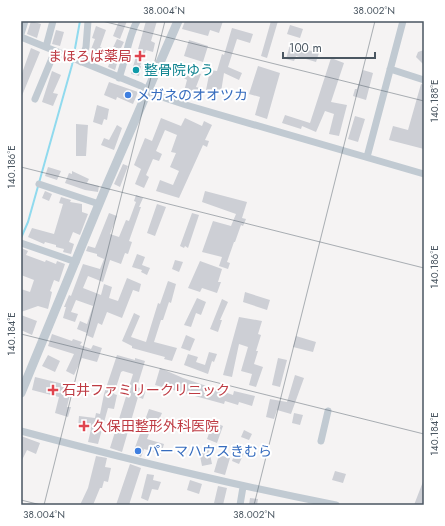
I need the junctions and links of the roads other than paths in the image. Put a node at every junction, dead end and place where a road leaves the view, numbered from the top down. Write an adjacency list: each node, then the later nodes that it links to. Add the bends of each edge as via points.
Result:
1 (25, 21): 7 (street)
2 (53, 21): 8 (street)
3 (88, 21): 10 (street, via 86,47)
4 (137, 21): 12 (street)
5 (178, 21): 14 (street)
6 (403, 21): 11 (street)
7 (21, 36): 8 (street)
8 (46, 47): 9 (street)
9 (55, 51): 10 (street); 15 (street)
10 (81, 62): 12 (street)
11 (390, 69): 13 (street); 16 (street)
12 (119, 78): 14 (street)
13 (424, 80)
14 (149, 91): 16 (street, via 186,105); 19 (street)
15 (35, 99)
16 (367, 157): 17 (street)
17 (424, 174)
18 (39, 184): 19 (street)
19 (99, 204): 21 (street)
20 (21, 243): 21 (street)
21 (76, 262): 22 (street)
22 (21, 392)
23 (328, 411): 25 (street)
24 (21, 431): 26 (street, via 148,465)
25 (321, 441)
26 (243, 486): 27 (street); 28 (street)
27 (240, 505)
28 (336, 505)

